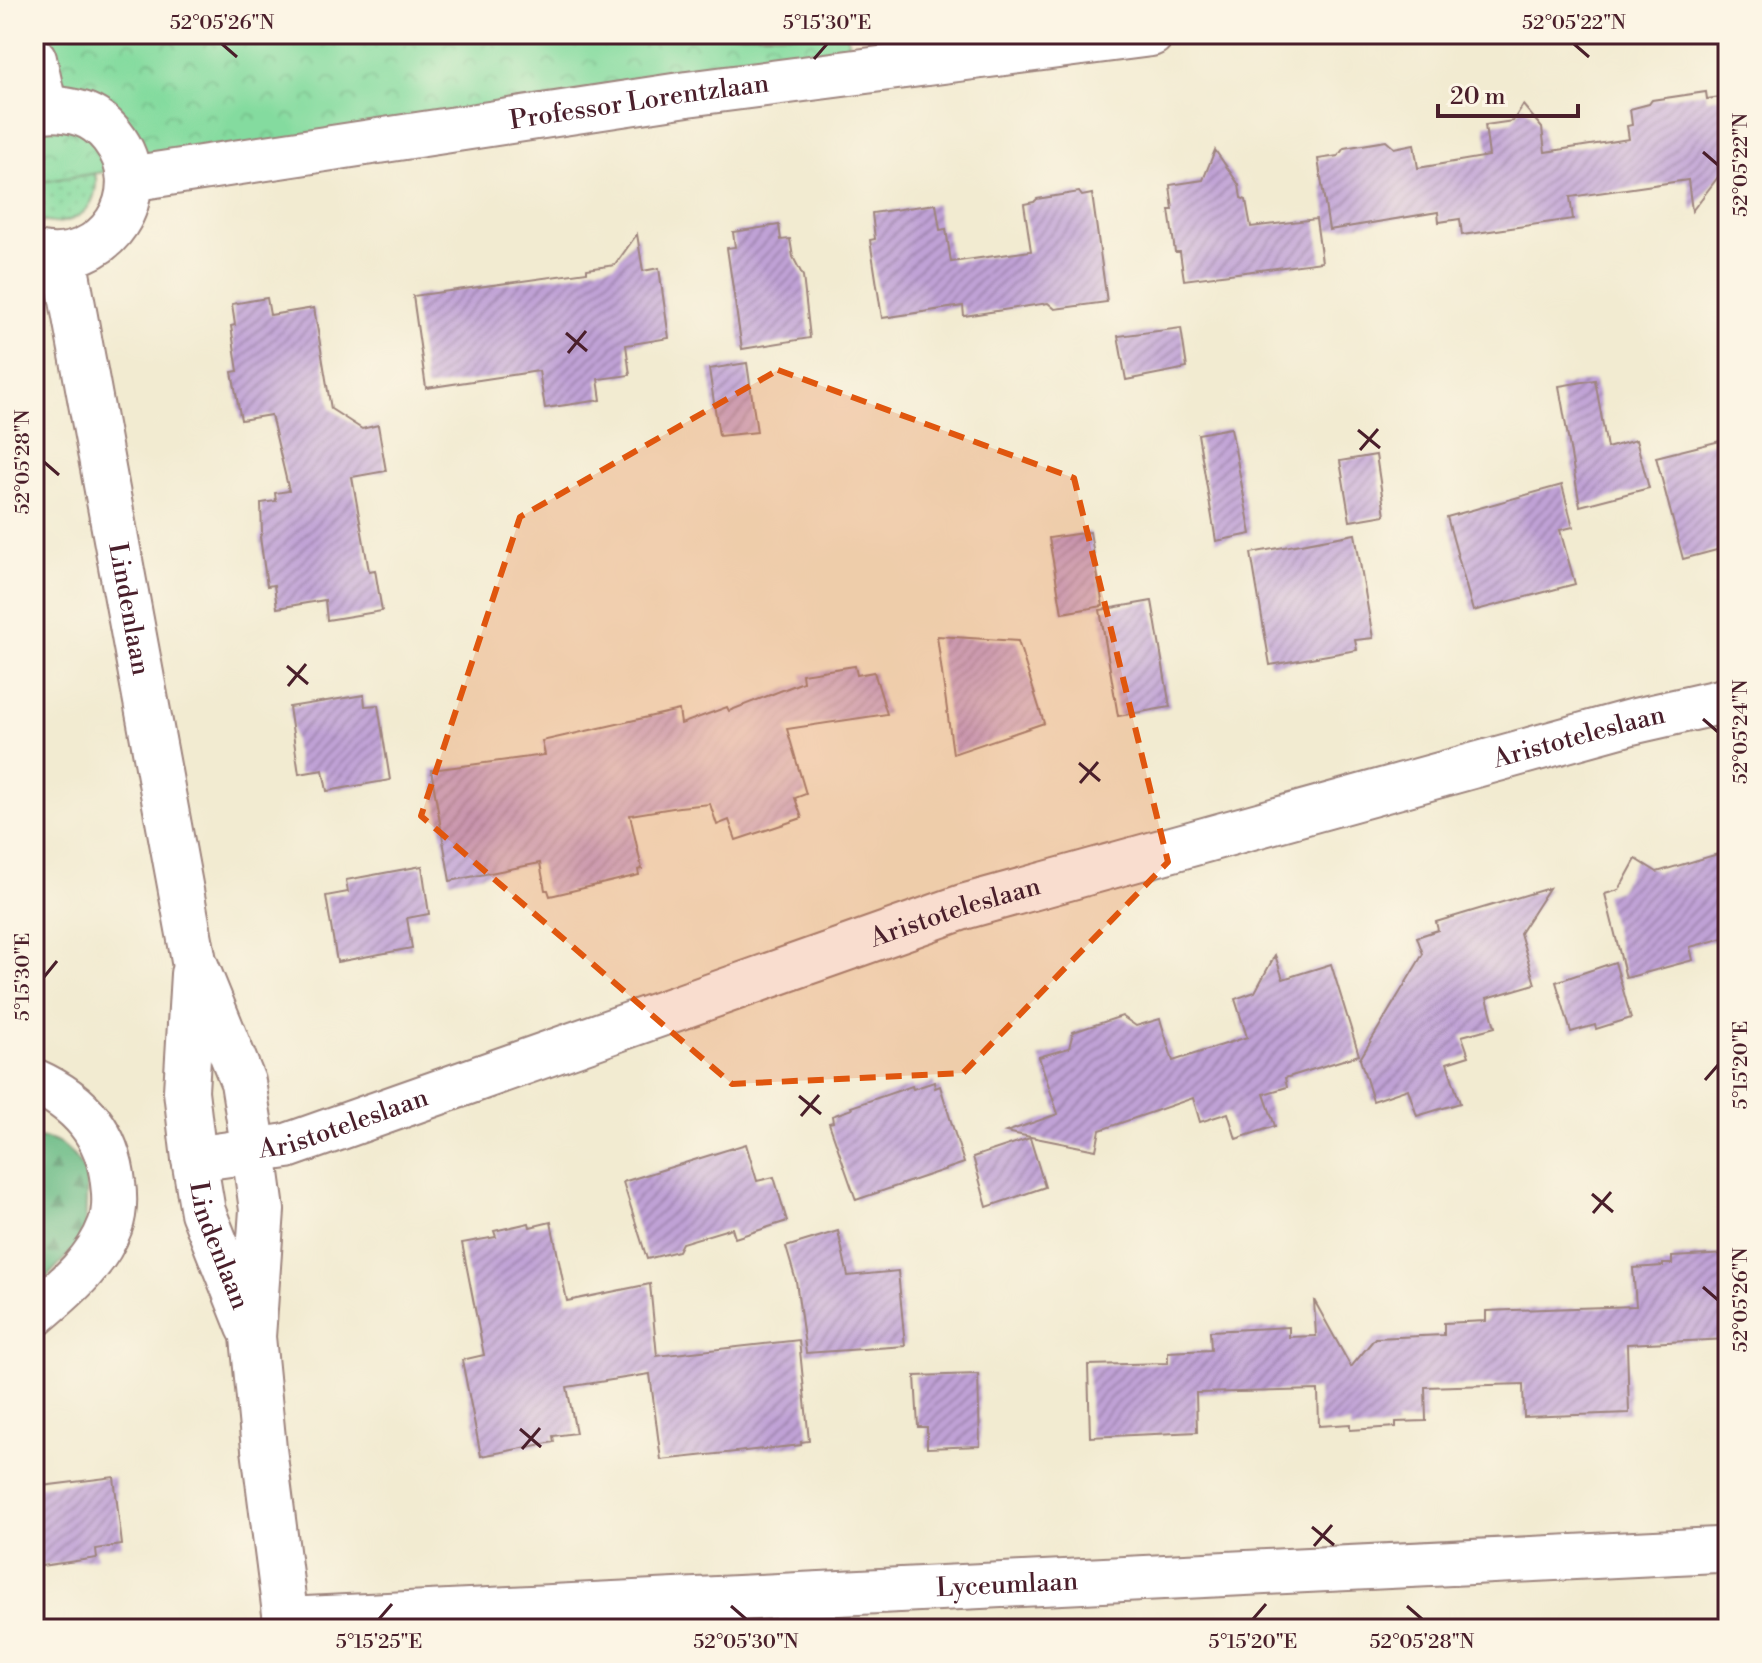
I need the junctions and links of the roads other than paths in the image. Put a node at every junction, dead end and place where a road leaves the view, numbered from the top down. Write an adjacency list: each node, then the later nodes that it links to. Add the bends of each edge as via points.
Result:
1 (1151, 34): 4 (street, Professor Lorentzlaan, via 687,94)
2 (34, 59): 3 (street)
3 (40, 111): 4 (street, via 68,110 105,128 126,160)
4 (129, 179): 5 (street, via 126,203 102,240 84,251)
5 (49, 255): 7 (street, Lindenlaan)
6 (1728, 700): 9 (street, Aristoteleslaan, via 1631,722 963,907 287,1146)
7 (194, 961): 9 (street, Lindenlaan, via 243,1082); 10 (street, Lindenlaan, via 186,1091)
8 (34, 1081): 11 (street, via 63,1097 94,1126 112,1170 115,1200 111,1225 98,1250 81,1273)
9 (254, 1151): 10 (street, Aristoteleslaan); 12 (street, Lindenlaan, via 262,1210)
10 (194, 1159): 12 (street, Lindenlaan, via 203,1212)
11 (34, 1315)
12 (253, 1337): 14 (street, Lindenlaan)
13 (1728, 1553): 14 (street, Lyceumlaan)
14 (286, 1625)

